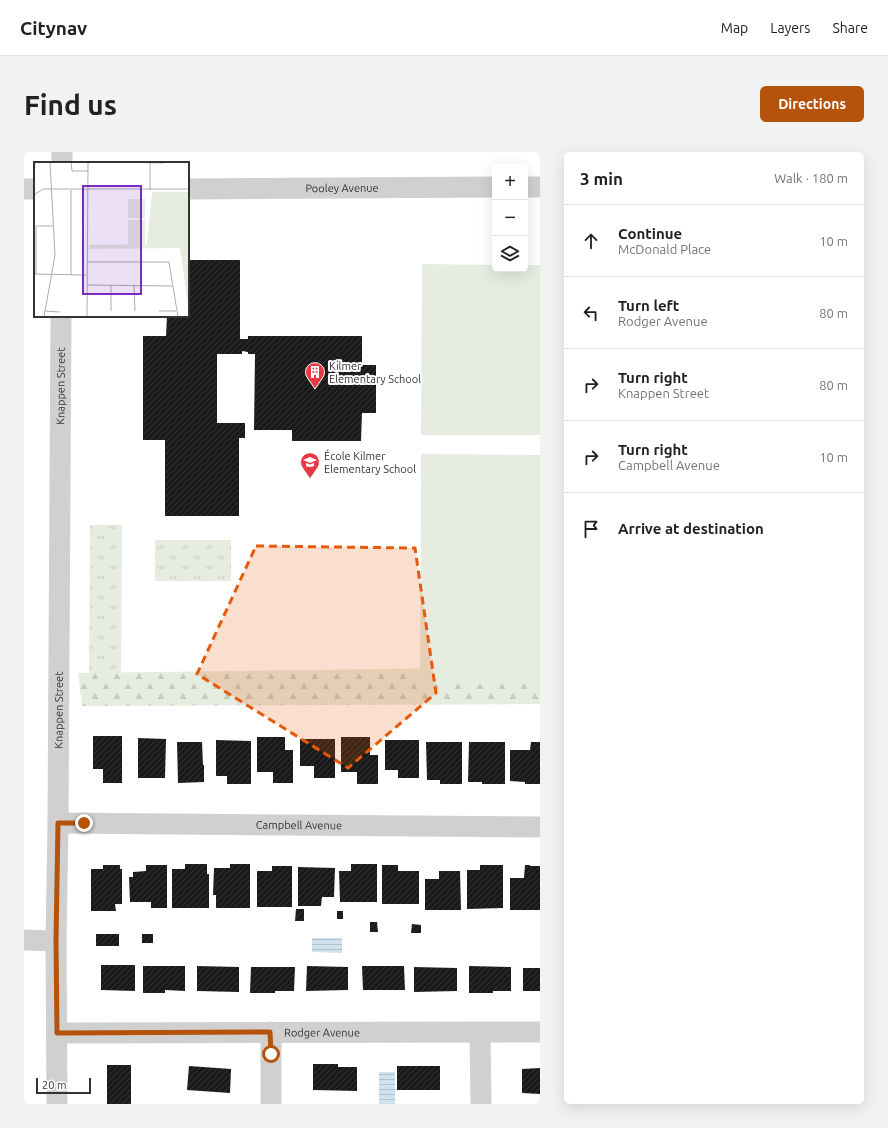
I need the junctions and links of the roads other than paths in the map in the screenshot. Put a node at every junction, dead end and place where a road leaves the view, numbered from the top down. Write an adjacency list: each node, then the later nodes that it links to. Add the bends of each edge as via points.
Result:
1 (492, 187): 4 (street, Pooley Avenue)
2 (528, 187): 3 (street)
3 (540, 187)
4 (189, 189)
5 (61, 317): 6 (street, Knappen Street)
6 (58, 823): 7 (street, Campbell Avenue); 9 (street, Knappen Street)
7 (540, 827)
8 (24, 940): 9 (street)
9 (56, 940): 13 (street, Knappen Street)
10 (270, 1032): 11 (street, Rodger Avenue); 13 (street, Rodger Avenue); 15 (street)
11 (480, 1032): 12 (street, Rodger Avenue); 16 (street)
12 (540, 1032)
13 (57, 1033): 14 (street, Knappen Street)
14 (57, 1104)
15 (271, 1104)
16 (481, 1104)

